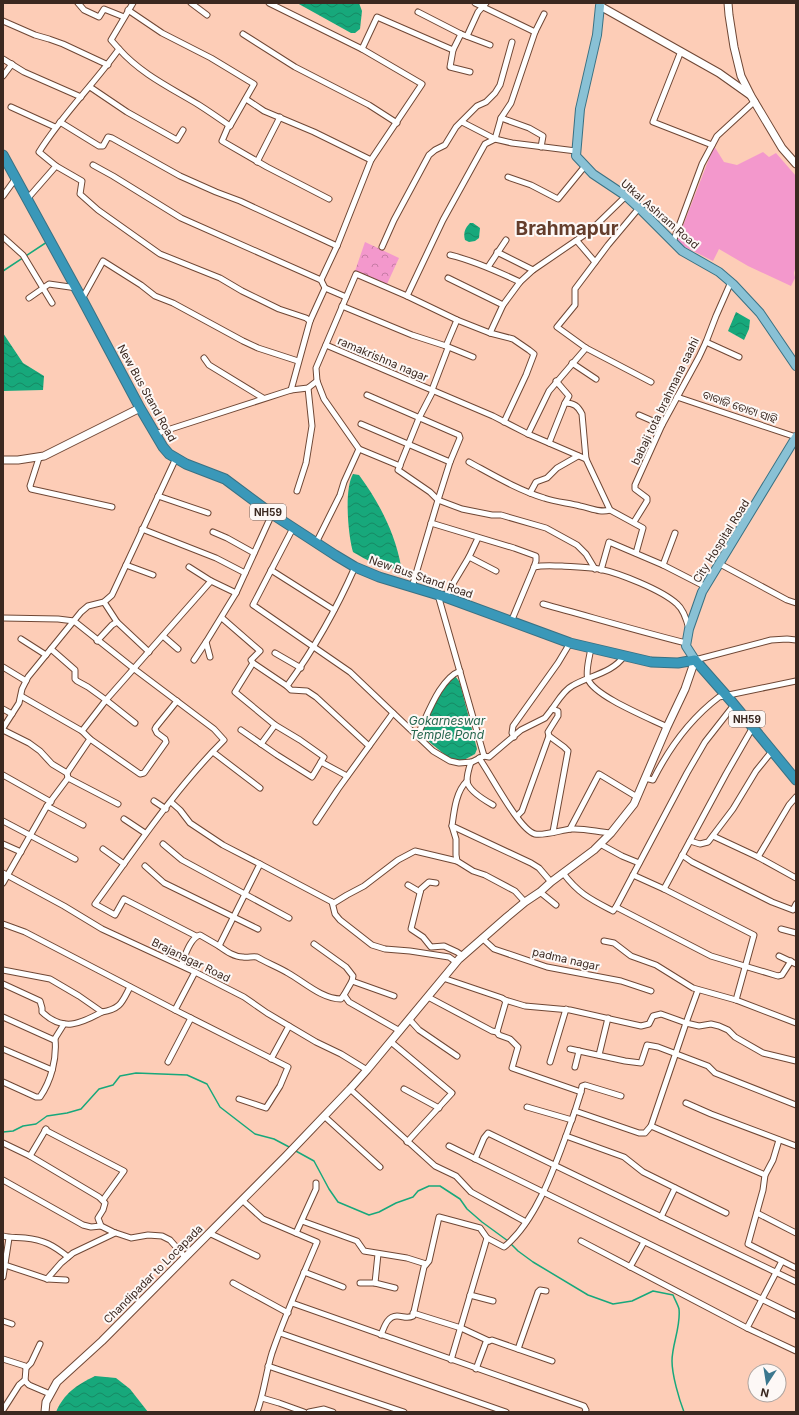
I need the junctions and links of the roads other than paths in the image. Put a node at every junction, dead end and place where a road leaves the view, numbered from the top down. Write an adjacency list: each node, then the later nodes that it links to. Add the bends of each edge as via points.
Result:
1 (78, 3): 13 (street, via 84,10 100,17 104,9)
2 (133, 3): 9 (street)
3 (191, 3): 11 (street)
4 (269, 3): 21 (street)
5 (475, 3): 8 (street)
6 (728, 3): 29 (street, via 728,15)
7 (598, 4): 23 (street); 47 (main road, via 597,35 580,108)
8 (484, 5): 15 (street); 17 (street)
9 (128, 10): 13 (street); 33 (street, via 162,33 254,84)
10 (418, 12): 17 (street)
11 (207, 14)
12 (544, 14): 15 (street)
13 (124, 17): 20 (street, via 111,40)
14 (3, 21): 26 (street)
15 (535, 32): 37 (street, via 511,103)
16 (243, 34): 40 (street, via 295,67 369,105)
17 (464, 35): 19 (street); 22 (street)
18 (512, 42): 39 (street, via 496,93 477,106)
19 (490, 45)
20 (119, 49): 26 (street); 41 (street, via 130,61 162,84)
21 (362, 49): 22 (street, via 377,18); 40 (street, via 422,84)
22 (453, 50): 27 (street, via 450,67)
23 (681, 52): 30 (street); 45 (street, via 653,122)
24 (3, 59): 25 (street)
25 (12, 64): 28 (street); 32 (street, via 24,72)
26 (108, 65): 31 (street)
27 (470, 72)
28 (3, 76)
29 (741, 76): 30 (street); 34 (street)
30 (734, 82): 34 (street)
31 (90, 87): 32 (street); 43 (street, via 127,112 177,140)
32 (81, 97): 38 (street)
33 (246, 99): 36 (street); 41 (street)
34 (753, 99): 45 (street, via 717,136); 51 (street, via 782,148)
35 (11, 107): 42 (street)
36 (280, 118): 49 (street); 50 (street)
37 (501, 118): 44 (street); 46 (street, via 543,136)
38 (60, 122): 42 (street); 66 (street, via 100,146 103,146 108,137 112,138 180,176)
39 (462, 122): 44 (street); 67 (street, via 452,132 445,145 426,158)
40 (397, 123): 49 (street)
41 (230, 126): 50 (street, via 222,141)
42 (55, 127): 53 (street, via 39,152)
43 (183, 130)
44 (495, 139): 46 (street); 80 (street, via 485,144 458,191)
45 (712, 145): 65 (street, via 702,164)
46 (541, 147): 47 (street)
47 (576, 151): 54 (main road, Utkal Ashram Road, via 576,156)
48 (3, 156): 56 (highway, New Bus Stand Road / NH59)
49 (371, 160): 66 (street)
50 (257, 162): 60 (street)
51 (796, 164)
52 (93, 165): 74 (street, via 181,218)
53 (56, 166): 59 (street); 88 (street, via 82,181 80,194 98,210 160,254 220,278 260,300)
54 (585, 166): 55 (street, via 558,199); 58 (main road, Utkal Ashram Road)
55 (508, 177)
56 (16, 178): 57 (street); 59 (highway, New Bus Stand Road / NH59)
57 (3, 196)
58 (626, 196): 61 (main road, Utkal Ashram Road); 64 (street)
59 (28, 198): 78 (highway, New Bus Stand Road / NH59)
60 (329, 199)
61 (639, 208): 65 (main road, Utkal Ashram Road); 70 (street)
62 (3, 237): 77 (street, via 23,255)
63 (506, 240): 68 (street)
64 (577, 241): 70 (street); 72 (street)
65 (673, 242): 76 (main road, Utkal Ashram Road, via 682,251 719,272)
66 (338, 246): 74 (street)
67 (382, 247)
68 (497, 252): 71 (street); 72 (street)
69 (450, 255): 71 (street)
70 (595, 262): 93 (street, via 575,289 575,305 557,327)
71 (488, 267): 75 (street)
72 (533, 270): 75 (street)
73 (448, 278): 85 (street)
74 (321, 280): 79 (street)
75 (520, 282): 85 (street)
76 (731, 282): 90 (street, babaji tota brahmana saahi); 99 (main road, Utkal Ashram Road, via 760,314)
77 (44, 288): 78 (street, via 49,284); 82 (street); 84 (street)
78 (77, 288): 83 (highway, New Bus Stand Road / NH59)
79 (325, 288): 81 (street); 88 (street)
80 (407, 296): 81 (street, via 356,274); 87 (street)
81 (346, 297): 86 (street)
82 (29, 298)
83 (82, 299): 97 (street, via 103,261 155,296 258,348); 111 (highway, New Bus Stand Road / NH59)
84 (52, 303)
85 (503, 305): 89 (street)
86 (342, 306): 91 (street); 92 (street)
87 (457, 320): 89 (street); 92 (street)
88 (310, 321): 97 (street)
89 (490, 332): 114 (street, via 514,339 534,354)
90 (706, 342): 94 (street); 108 (street, babaji tota brahmana saahi)
91 (326, 345): 101 (street, via 316,368); 106 (street, ramakrishna nagar)
92 (447, 347): 96 (street); 106 (street)
93 (586, 348): 98 (street); 103 (street)
94 (739, 357)
95 (204, 358): 109 (street, via 209,365)
96 (473, 358)
97 (298, 361): 105 (street)
98 (572, 363): 100 (street); 102 (street)
99 (796, 366)
100 (596, 379)
101 (317, 381): 104 (street); 122 (street, via 324,398)
102 (556, 382): 110 (street, via 568,396); 118 (street)
103 (651, 382)
104 (308, 388): 105 (street); 131 (street, via 312,426 306,463)
105 (290, 390): 109 (street)
106 (432, 391): 113 (street); 114 (street, ramakrishna nagar)
107 (367, 395): 113 (street)
108 (677, 397): 116 (street, babaji tota brahmana saahi); 119 (street, ବାବାଜି ତୋଟା ସାହି)
109 (263, 398): 117 (street)
110 (565, 403): 120 (street); 126 (street, via 572,403 582,414)
111 (140, 408): 117 (highway, New Bus Stand Road / NH59); 124 (street)
112 (639, 415): 116 (street)
113 (419, 418): 121 (street); 128 (street, via 459,435 460,442)
114 (504, 422): 118 (street, ramakrishna nagar)
115 (361, 424): 121 (street)
116 (662, 425): 139 (street, babaji tota brahmana saahi, via 634,489 647,498)
117 (155, 434): 125 (highway, New Bus Stand Road / NH59, via 169,454)
118 (528, 434): 120 (street, ramakrishna nagar)
119 (796, 437): 150 (main road, City Hospital Road)
120 (549, 443): 123 (street, ramakrishna nagar)
121 (409, 444): 128 (street); 130 (street)
122 (359, 449): 130 (street); 146 (street)
123 (578, 456): 126 (street, ramakrishna nagar); 132 (street, via 557,468 547,478 536,482)
124 (38, 458): 127 (street); 135 (street, via 31,489)
125 (176, 458): 133 (street); 138 (highway, New Bus Stand Road / NH59, via 225,479)
126 (586, 459): 136 (street)
127 (3, 460)
128 (450, 462): 134 (street)
129 (469, 462): 132 (street)
130 (400, 466): 134 (street, via 398,470)
131 (297, 491)
132 (530, 493): 136 (street, via 600,512)
133 (158, 496): 137 (street); 142 (street)
134 (438, 500): 140 (street); 156 (street, via 546,528 577,545)
135 (112, 507)
136 (610, 510): 139 (street)
137 (208, 513)
138 (272, 514): 141 (highway, New Bus Stand Road / NH59); 147 (street)
139 (634, 522): 148 (street, via 643,528)
140 (431, 523): 145 (street); 162 (street)
141 (293, 528): 146 (highway, New Bus Stand Road / NH59); 157 (street)
142 (142, 530): 151 (street); 159 (street, via 216,558)
143 (213, 532): 147 (street)
144 (675, 533): 152 (street)
145 (478, 538): 149 (street); 155 (street, via 536,556)
146 (316, 543): 154 (highway, New Bus Stand Road / NH59)
147 (254, 553): 159 (street)
148 (636, 553): 152 (street); 156 (street, via 609,542)
149 (469, 557): 158 (street); 165 (street)
150 (720, 564): 163 (main road, City Hospital Road); 167 (street)
151 (126, 565): 160 (street); 166 (street, via 112,595)
152 (664, 565): 163 (street)
153 (189, 566): 161 (street)
154 (355, 567): 162 (highway, New Bus Stand Road / NH59); 169 (street)
155 (534, 567): 156 (street); 174 (street)
156 (598, 569): 175 (street, via 636,581 678,604)
157 (271, 570): 169 (street); 183 (street, via 253,605)
158 (496, 571)
159 (245, 573): 164 (street)
160 (153, 575)
161 (211, 581): 164 (street); 176 (street)
162 (412, 587): 165 (highway, New Bus Stand Road / NH59)
163 (706, 587): 175 (main road, City Hospital Road)
164 (236, 593): 171 (street)
165 (442, 596): 174 (highway, New Bus Stand Road / NH59); 198 (street)
166 (104, 602): 172 (street, via 88,606); 173 (street)
167 (796, 603)
168 (544, 604): 182 (street)
169 (334, 610): 183 (street)
170 (3, 618): 172 (street)
171 (222, 618): 180 (street); 194 (street, via 260,651 251,660)
172 (74, 621): 179 (street); 185 (street)
173 (117, 622): 179 (street); 187 (street)
174 (511, 622): 181 (highway, New Bus Stand Road / NH59)
175 (689, 629): 182 (main road, City Hospital Road)
176 (163, 636): 186 (street); 187 (street)
177 (21, 639): 189 (street)
178 (796, 640): 193 (street, via 771,640)
179 (97, 641): 196 (street)
180 (206, 642): 191 (street); 192 (street)
181 (570, 643): 184 (highway, New Bus Stand Road / NH59); 221 (street, via 513,726)
182 (686, 643): 193 (main road)
183 (313, 647): 197 (street); 210 (street, via 350,672)
184 (591, 648): 190 (highway, New Bus Stand Road / NH59); 199 (street)
185 (51, 649): 189 (street); 205 (street, via 75,670 77,681)
186 (178, 649)
187 (149, 652): 196 (street)
188 (275, 653): 197 (street)
189 (46, 656): 200 (street)
190 (624, 656): 193 (highway, New Bus Stand Road / NH59, via 651,662 678,663); 199 (street, via 620,663)
191 (210, 657)
192 (194, 660)
193 (695, 660): 204 (highway, NH59); 214 (street, Chandipadar to Locapada)
194 (253, 664): 202 (street); 213 (street, via 235,692)
195 (3, 667): 200 (street)
196 (133, 668): 205 (street); 206 (street)
197 (300, 668): 202 (street)
198 (460, 671): 219 (street, via 452,674 434,700); 227 (street)
199 (587, 678): 209 (street, via 570,686); 214 (street, via 603,696)
200 (26, 681): 203 (street)
201 (796, 681): 204 (street)
202 (287, 686): 224 (street, via 291,690 307,691 316,697)
203 (21, 696): 211 (street); 218 (street)
204 (726, 696): 207 (highway, NH59); 234 (street, via 719,697 709,705 686,728 668,753 654,780)
205 (106, 700): 212 (street); 218 (street)
206 (176, 701): 222 (street, via 155,729 166,742 144,773 140,774); 226 (street, via 214,729 224,740)
207 (734, 705): 215 (highway, NH59); 267 (street, via 705,742)
208 (3, 709): 211 (street)
209 (552, 709): 220 (street, via 558,712 558,716 548,732); 221 (street, via 545,718 521,730)
210 (393, 713): 219 (street); 224 (street)
211 (12, 714): 216 (street)
212 (135, 723)
213 (275, 725): 223 (street); 228 (street, via 324,757)
214 (667, 727): 234 (street, Chandipadar to Locapada)
215 (753, 727): 225 (highway, NH59); 257 (street)
216 (3, 729): 231 (street, via 29,743)
217 (240, 730): 223 (street)
218 (82, 731): 222 (street)
219 (417, 736): 229 (street, via 433,751 450,761)
220 (549, 736): 245 (street, via 522,811); 252 (street, via 568,751)
221 (514, 737): 227 (street, via 490,757)
222 (90, 739): 231 (street)
223 (261, 744): 228 (street, via 312,777)
224 (369, 746): 232 (street)
225 (772, 750): 233 (highway, NH59); 256 (street)
226 (213, 752): 236 (street); 240 (street)
227 (481, 757): 229 (street); 245 (street)
228 (321, 762): 232 (street)
229 (471, 762): 235 (street)
230 (3, 775): 241 (street)
231 (67, 775): 241 (street); 242 (street)
232 (347, 776): 248 (street)
233 (795, 776)
234 (645, 778): 237 (street, Chandipadar to Locapada)
235 (467, 781): 243 (street, via 482,799); 250 (street, via 461,787)
236 (260, 788)
237 (637, 797): 251 (street, via 599,774); 253 (street, Chandipadar to Locapada)
238 (796, 797): 264 (street, via 789,804)
239 (154, 801): 244 (street)
240 (171, 802): 244 (street); 269 (street, via 190,823 223,845)
241 (49, 804): 249 (street); 255 (street)
242 (118, 804)
243 (493, 805)
244 (166, 809): 254 (street)
245 (516, 816): 252 (street, via 536,835)
246 (124, 819): 254 (street)
247 (3, 821): 255 (street)
248 (316, 822)
249 (83, 825)
250 (452, 826): 266 (street, via 456,839); 275 (street, via 539,868)
251 (570, 829): 252 (street); 253 (street)
252 (553, 832)
253 (611, 832): 260 (street, Chandipadar to Locapada)
254 (145, 833): 268 (street)
255 (30, 835): 262 (street); 265 (street)
256 (713, 836): 257 (street, via 705,844); 264 (street)
257 (690, 841): 263 (street)
258 (3, 844): 262 (street)
259 (163, 844): 282 (street, via 182,860)
260 (600, 844): 267 (street); 271 (street, Chandipadar to Locapada)
261 (103, 849): 268 (street)
262 (21, 852): 272 (street)
263 (682, 855): 279 (street); 285 (street, via 772,902 793,910)
264 (758, 857): 274 (street)
265 (75, 859)
266 (457, 861): 283 (street, via 415,851 398,860 364,886); 284 (street, via 516,891)
267 (639, 863): 273 (street)
268 (124, 864): 294 (street, via 94,904 115,915 124,899)
269 (260, 864): 282 (street); 283 (street)
270 (145, 866): 288 (street, via 164,883)
271 (563, 873): 275 (street, Chandipadar to Locapada); 287 (street, via 585,896 613,911)
272 (5, 874): 276 (street); 303 (street, Brajanagar Road, via 102,928)
273 (633, 875): 279 (street); 287 (street)
274 (796, 878)
275 (551, 882): 281 (street, Chandipadar to Locapada)
276 (3, 883)
277 (436, 883): 280 (street, via 426,884)
278 (408, 885): 280 (street)
279 (664, 889): 304 (street, via 754,935)
280 (420, 892): 299 (street, via 411,924 412,930 423,937 431,947 444,946)
281 (540, 892): 284 (street, Chandipadar to Locapada); 286 (street)
282 (245, 894): 288 (street); 289 (street)
283 (332, 902): 301 (street, via 335,914 340,920 372,945 448,957)
284 (525, 902): 295 (street, Chandipadar to Locapada)
285 (796, 904)
286 (556, 905)
287 (616, 907): 304 (street, via 711,956)
288 (233, 917): 291 (street); 298 (street)
289 (289, 918)
290 (3, 924): 310 (street, via 25,932)
291 (258, 929)
292 (781, 929): 293 (street)
293 (796, 933)
294 (196, 936): 298 (street, via 200,935); 303 (street)
295 (482, 938): 299 (street, Chandipadar to Locapada); 312 (street, padma nagar, via 494,949 547,968 621,981)
296 (604, 941): 311 (street, via 614,943 631,956 656,965)
297 (314, 944): 308 (street, via 349,970 353,976)
298 (219, 946): 313 (street, via 236,956 256,957 333,998 341,999)
299 (462, 956): 301 (street, Chandipadar to Locapada)
300 (779, 956): 302 (street)
301 (456, 962): 307 (street, Chandipadar to Locapada)
302 (795, 963): 304 (street, via 780,976)
303 (181, 965): 306 (street, Brajanagar Road)
304 (746, 966): 317 (street)
305 (3, 970): 320 (street, via 50,979)
306 (195, 972): 319 (street); 328 (street, Brajanagar Road, via 244,997)
307 (443, 978): 315 (street, Chandipadar to Locapada); 316 (street)
308 (352, 981): 313 (street); 314 (street)
309 (3, 984): 327 (street, via 40,1001 42,1012 46,1016)
310 (130, 987): 319 (street); 320 (street, via 120,1006)
311 (698, 990): 317 (street); 325 (street)
312 (651, 991)
313 (344, 995): 329 (street, via 349,1002)
314 (394, 996)
315 (428, 997): 324 (street, Chandipadar to Locapada); 330 (street, via 461,1016)
316 (505, 1000): 318 (street, via 525,1006); 330 (street)
317 (736, 1000): 326 (street)
318 (566, 1009): 323 (street); 341 (street)
319 (175, 1010): 322 (street)
320 (102, 1012): 327 (street, via 85,1021)
321 (3, 1017): 331 (street)
322 (191, 1018): 339 (street); 340 (street)
323 (608, 1018): 325 (street, via 641,1026 649,1024 653,1016 661,1014); 337 (street)
324 (410, 1019): 329 (street, Chandipadar to Locapada); 338 (street, via 418,1030)
325 (686, 1023): 336 (street); 342 (street, via 719,1026 763,1053)
326 (796, 1023)
327 (64, 1024): 331 (street)
328 (289, 1026): 339 (street); 345 (street, Brajanagar Road)
329 (400, 1031): 332 (street, Chandipadar to Locapada)
330 (497, 1032): 349 (street, via 518,1047 512,1068)
331 (55, 1039): 344 (street, via 56,1052)
332 (391, 1042): 345 (street, Chandipadar to Locapada); 355 (street, via 452,1093)
333 (3, 1049): 344 (street)
334 (570, 1049): 335 (street)
335 (579, 1051): 337 (street); 343 (street)
336 (675, 1054): 337 (street, via 647,1045 641,1063); 353 (street, via 708,1066 715,1073 737,1083); 359 (street)
337 (599, 1055)
338 (457, 1056)
339 (271, 1059): 351 (street, via 288,1067 266,1108)
340 (168, 1062)
341 (550, 1062)
342 (796, 1062)
343 (575, 1067)
344 (52, 1070): 346 (street, via 40,1097)
345 (367, 1070): 347 (street, Chandipadar to Locapada)
346 (3, 1082)
347 (350, 1089): 357 (street, Chandipadar to Locapada); 362 (street)
348 (404, 1089): 355 (street)
349 (581, 1092): 350 (street, via 582,1086 585,1085); 356 (street)
350 (621, 1096)
351 (239, 1100)
352 (686, 1103): 361 (street)
353 (796, 1105)
354 (527, 1107): 358 (street)
355 (439, 1108): 362 (street)
356 (575, 1111): 358 (street); 359 (street, via 639,1133 645,1133)
357 (324, 1116): 369 (street); 376 (street, Chandipadar to Locapada)
358 (572, 1120): 360 (street)
359 (651, 1126): 370 (street)
360 (566, 1136): 368 (street); 373 (street, via 624,1157 643,1172)
361 (779, 1140): 365 (street); 370 (street)
362 (408, 1142): 381 (street, via 435,1166 456,1176 471,1192)
363 (3, 1143): 366 (street)
364 (449, 1146): 367 (street)
365 (796, 1146)
366 (30, 1156): 375 (street); 375 (street, via 46,1129 124,1171)
367 (475, 1159): 368 (street, via 488,1133); 374 (street)
368 (555, 1164): 374 (street); 379 (street)
369 (380, 1167)
370 (766, 1175): 378 (street)
371 (3, 1180): 382 (street, via 83,1225)
372 (316, 1184): 380 (street)
373 (675, 1188): 377 (street); 379 (street)
374 (543, 1192): 381 (street); 391 (street)
375 (103, 1200): 382 (street, via 105,1204 98,1218)
376 (242, 1200): 384 (street, Chandipadar to Locapada); 385 (street, via 263,1219)
377 (726, 1213)
378 (757, 1213): 386 (street); 396 (street, via 748,1244)
379 (662, 1217): 402 (street)
380 (302, 1221): 385 (street); 392 (street, via 357,1241 364,1251)
381 (526, 1222): 389 (street, via 504,1247)
382 (101, 1226): 383 (street)
383 (115, 1233): 394 (street); 395 (street, via 131,1238 148,1234 162,1236 170,1240)
384 (209, 1233): 393 (street); 395 (street, Chandipadar to Locapada)
385 (296, 1233): 401 (street, via 317,1242)
386 (796, 1233)
387 (3, 1236): 388 (street)
388 (9, 1238): 394 (street, via 42,1241 54,1246); 398 (street)
389 (488, 1238): 397 (street, via 480,1228 439,1217 429,1261); 413 (street)
390 (581, 1241): 399 (street)
391 (644, 1242): 399 (street); 414 (street)
392 (378, 1254): 397 (street); 409 (street)
393 (257, 1256)
394 (68, 1257): 404 (street)
395 (185, 1257): 437 (street, Chandipadar to Locapada, via 102,1341 57,1382)
396 (782, 1261): 400 (street); 402 (street)
397 (426, 1264): 418 (street)
398 (5, 1265): 403 (street); 404 (street)
399 (630, 1267): 423 (street)
400 (796, 1268)
401 (304, 1272): 410 (street); 416 (street)
402 (776, 1272): 406 (street); 414 (street)
403 (3, 1277)
404 (47, 1279): 405 (street)
405 (66, 1280)
406 (796, 1282)
407 (233, 1283): 417 (street)
408 (360, 1283): 409 (street)
409 (375, 1283): 411 (street)
410 (343, 1287)
411 (395, 1288)
412 (546, 1291): 428 (street, via 538,1292)
413 (470, 1295): 415 (street); 422 (street)
414 (762, 1300): 419 (street); 423 (street)
415 (493, 1301)
416 (292, 1303): 417 (street); 425 (street)
417 (288, 1313): 424 (street)
418 (413, 1313): 422 (street); 425 (street, via 413,1316 408,1318 392,1317)
419 (796, 1316)
420 (3, 1321): 421 (street)
421 (12, 1324)
422 (461, 1328): 426 (street); 431 (street)
423 (747, 1328): 429 (street)
424 (280, 1334): 433 (street); 448 (street)
425 (381, 1335): 431 (street)
426 (489, 1341): 428 (street); 435 (street, via 486,1342)
427 (40, 1344): 434 (street)
428 (518, 1350): 432 (street)
429 (796, 1351)
430 (3, 1359): 434 (street)
431 (451, 1360): 435 (street)
432 (552, 1361)
433 (268, 1366): 438 (street); 440 (street)
434 (26, 1368): 436 (street)
435 (476, 1369): 449 (street, via 584,1406)
436 (25, 1380): 437 (street, via 29,1385); 439 (street)
437 (50, 1394): 441 (street, Chandipadar to Locapada)
438 (262, 1398): 442 (street); 443 (street)
439 (4, 1405)
440 (381, 1405): 446 (street); 447 (street)
441 (45, 1412)
442 (257, 1412)
443 (304, 1412)
444 (309, 1412): 445 (street, via 324,1408)
445 (333, 1412)
446 (379, 1412)
447 (404, 1412)
448 (506, 1412)
449 (585, 1412)

